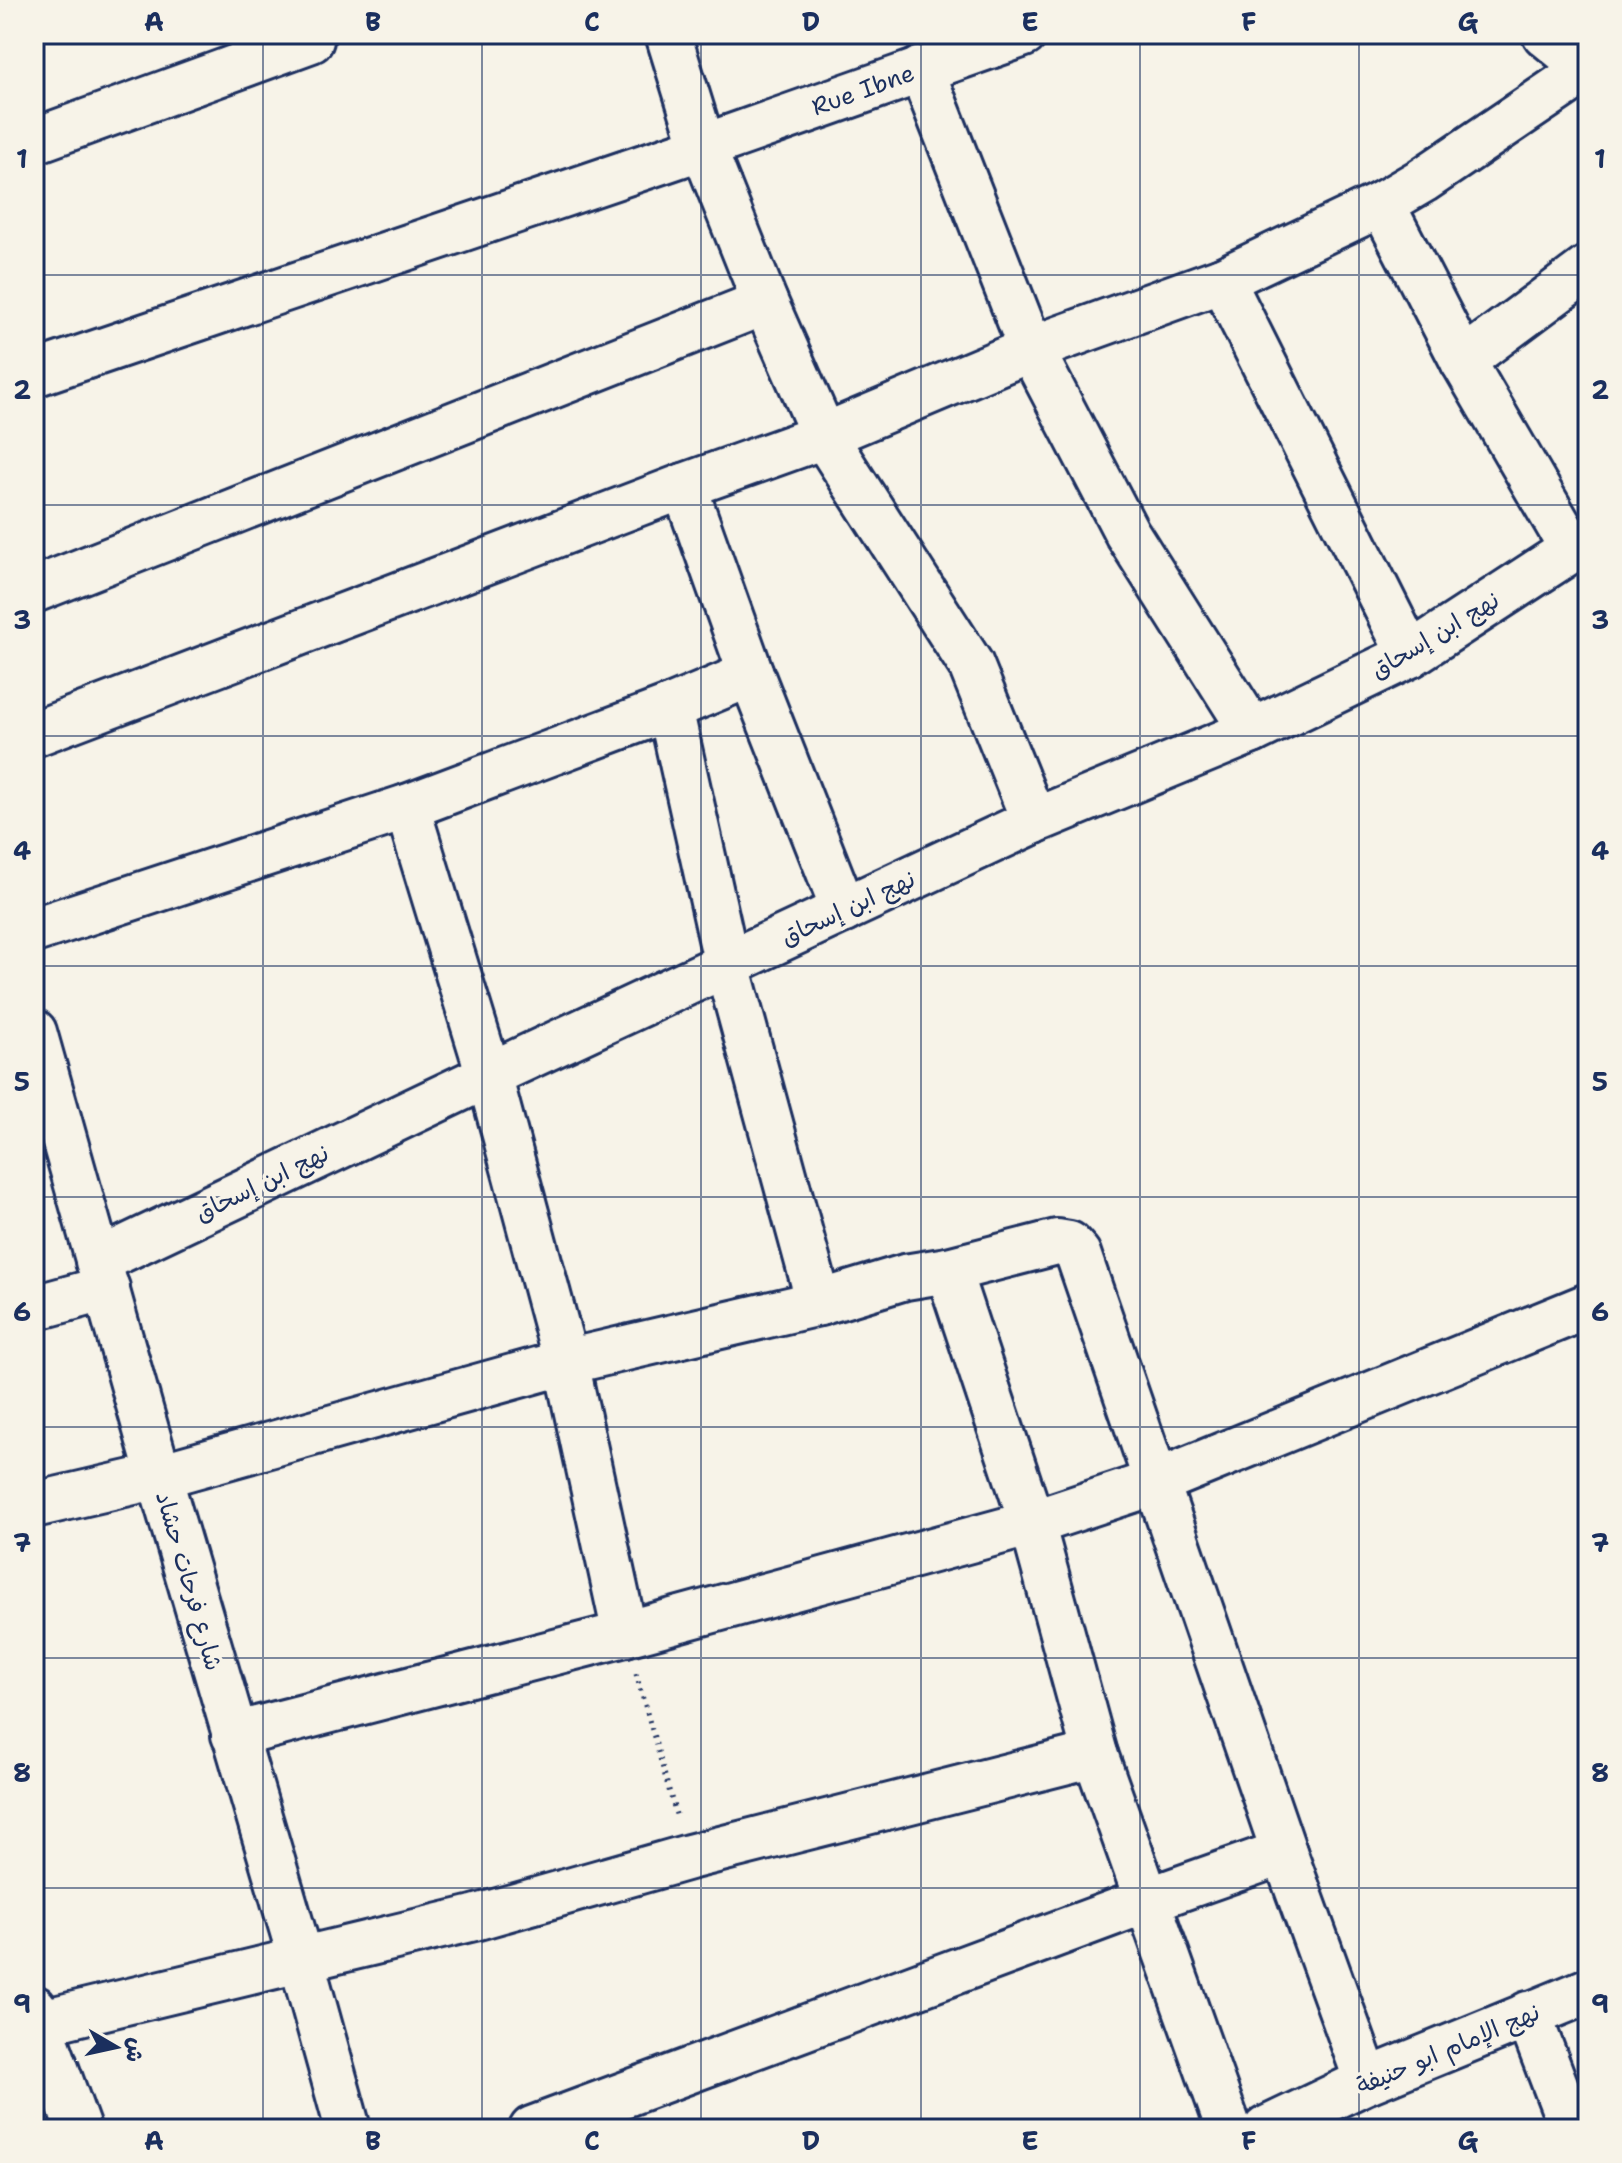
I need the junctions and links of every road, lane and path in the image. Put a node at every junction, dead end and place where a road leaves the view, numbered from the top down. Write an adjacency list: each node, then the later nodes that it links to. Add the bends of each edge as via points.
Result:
1 (668, 34): 8 (street)
2 (1024, 34): 5 (street, Rue Ibne)
3 (1549, 35): 6 (street)
4 (311, 40): 7 (street)
5 (921, 69): 8 (street, Rue Ibne); 13 (street)
6 (1588, 69): 9 (street)
7 (34, 141)
8 (703, 147): 12 (street); 15 (street, Rue Ibne)
9 (1382, 204): 11 (street); 14 (street)
10 (1588, 268): 14 (street)
11 (1222, 280): 13 (street); 20 (street)
12 (765, 302): 16 (street); 19 (street)
13 (1031, 349): 16 (street); 23 (street, via 1127,533)
14 (1463, 361): 18 (street)
15 (34, 374)
16 (824, 436): 17 (street); 26 (street, via 971,665)
17 (684, 486): 21 (street); 24 (street)
18 (1580, 544): 20 (street, نهج ابن إسحاق)
19 (34, 590)
20 (1410, 655): 23 (street, نهج ابن إسحاق)
21 (751, 674): 22 (street); 27 (street)
22 (670, 708): 25 (street); 29 (street)
23 (1252, 731): 26 (street, نهج ابن إسحاق)
24 (34, 734)
25 (407, 807): 28 (street); 31 (street)
26 (1034, 821): 27 (street, نهج ابن إسحاق)
27 (844, 910): 29 (street, نهج ابن إسحاق)
28 (34, 930)
29 (727, 965): 31 (street, نهج ابن إسحاق); 34 (street)
30 (34, 1032): 33 (street, شارع فرحات حشاد)
31 (489, 1075): 33 (street, نهج ابن إسحاق); 37 (street)
32 (948, 1270): 34 (street); 39 (street, via 1057,1242 1069,1244 1078,1254); 41 (street)
33 (103, 1275): 36 (street, نهج ابن إسحاق); 38 (street, شارع فرحات حشاد)
34 (819, 1303): 37 (street)
35 (1588, 1306): 39 (street)
36 (34, 1308)
37 (566, 1362): 38 (street); 42 (street)
38 (159, 1476): 40 (street); 43 (street, شارع فرحات حشاد)
39 (1159, 1481): 41 (street); 45 (street)
40 (34, 1505)
41 (1032, 1523): 42 (street); 44 (street)
42 (625, 1634): 43 (street); 46 (path)
43 (234, 1735): 48 (street, شارع فرحات حشاد)
44 (1095, 1754): 46 (street); 47 (street)
45 (1284, 1852): 47 (street); 52 (street)
46 (689, 1857): 48 (street, via 474,1918)
47 (1145, 1901): 55 (street); 56 (street)
48 (301, 1959): 51 (street); 54 (street, شارع فرحات حشاد)
49 (1588, 1991): 50 (street, نهج الإمام ابو حنيفة)
50 (1528, 2014): 52 (street, نهج الإمام ابو حنيفة); 58 (street)
51 (36, 2018): 53 (street)
52 (1354, 2102): 57 (street, نهج الإمام ابو حنيفة)
53 (78, 2129)
54 (348, 2129)
55 (532, 2129)
56 (1229, 2129)
57 (1266, 2129)
58 (1572, 2129)

